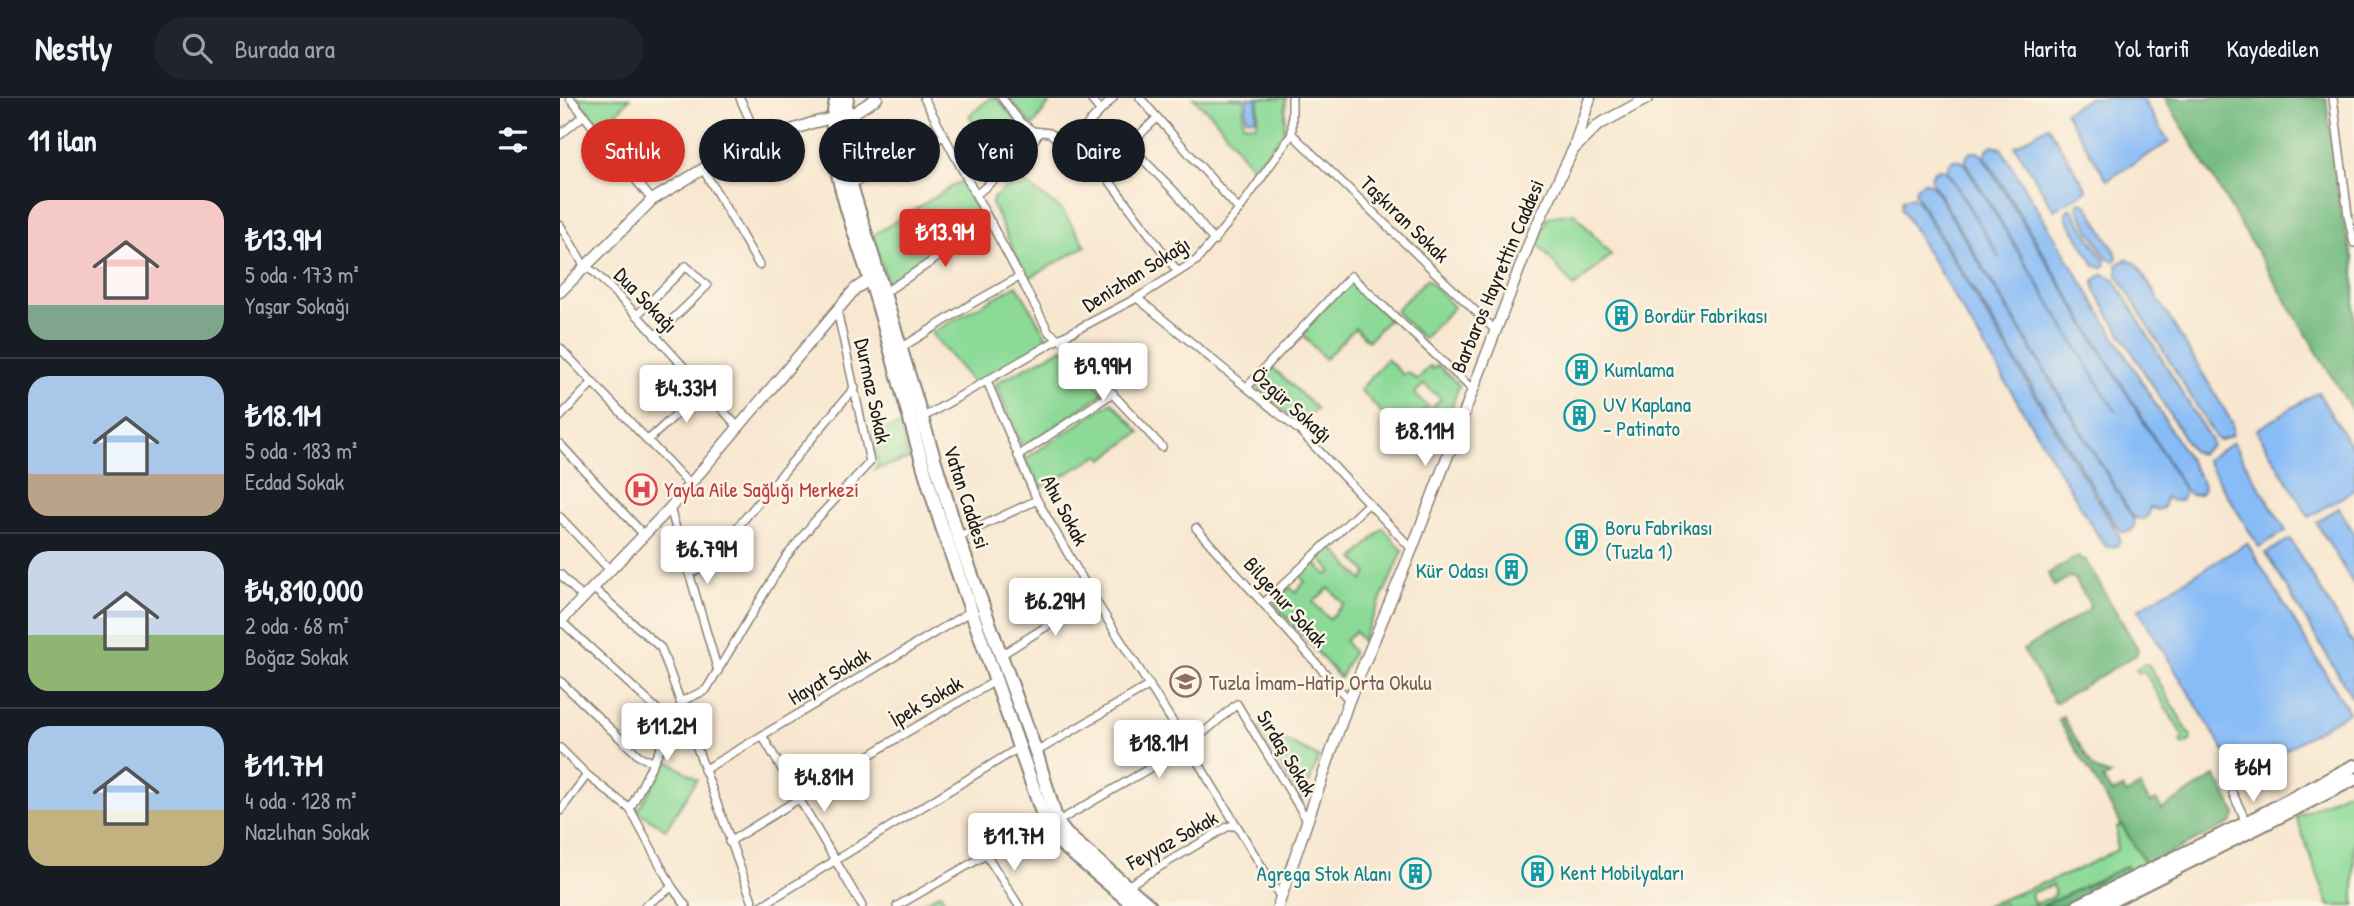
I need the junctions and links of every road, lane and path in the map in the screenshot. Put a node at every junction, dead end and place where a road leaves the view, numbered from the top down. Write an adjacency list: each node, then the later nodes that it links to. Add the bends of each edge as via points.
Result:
1 (570, 98): 16 (street)
2 (740, 98): 19 (street)
3 (837, 98): 17 (main road, Vatan Caddesi)
4 (847, 98): 17 (main road, Vatan Caddesi)
5 (877, 98): 17 (street)
6 (924, 98): 27 (street)
7 (1002, 98): 23 (street, via 1021,123)
8 (1090, 98): 15 (street)
9 (1113, 98): 15 (street)
10 (1140, 98): 18 (street)
11 (1292, 98): 24 (street)
12 (1590, 98): 28 (street)
13 (1648, 98): 28 (street, Barbaros Hayrettin Caddesi, via 1598,125)
14 (2333, 98): 37 (street)
15 (1100, 110): 20 (street)
16 (584, 115): 25 (street); 35 (street)
17 (839, 118): 21 (street); 33 (main road, Vatan Caddesi, via 844,162); 45 (main road, Vatan Caddesi, via 834,159)
18 (1157, 118): 22 (street); 36 (street)
19 (749, 119)
20 (1092, 119)
21 (805, 128)
22 (1145, 130)
23 (1040, 132): 26 (street); 34 (street, via 1023,155)
24 (1292, 134): 36 (street, Denizhan Sokağı); 52 (street, Taşkıran Sokak)
25 (560, 135)
26 (1052, 135)
27 (944, 136): 33 (street); 34 (street)
28 (1573, 149): 52 (street, Barbaros Hayrettin Caddesi)
29 (1145, 161): 40 (street)
30 (699, 171): 35 (street)
31 (711, 182): 42 (street)
32 (1110, 182): 44 (street)
33 (852, 184): 45 (main road, Vatan Caddesi)
34 (976, 195): 38 (street)
35 (652, 200): 43 (street)
36 (1239, 210): 40 (street, Denizhan Sokağı)
37 (2351, 214): 41 (street)
38 (991, 222): 46 (street); 48 (street)
39 (560, 225): 43 (street, Dua Sokağı)
40 (1214, 241): 44 (street, Denizhan Sokağı, via 1198,260)
41 (2354, 243)
42 (760, 265)
43 (585, 267): 47 (street); 51 (street, Dua Sokağı)
44 (1178, 272): 49 (street, Denizhan Sokağı)
45 (874, 276): 48 (main road, Vatan Caddesi); 50 (street); 87 (main road, Vatan Caddesi, via 917,447)
46 (1019, 277): 54 (street); 56 (street)
47 (560, 292)
48 (884, 293): 56 (main road, Vatan Caddesi)
49 (1137, 298): 54 (street, Denizhan Sokağı); 60 (street, Özgür Sokağı)
50 (837, 310): 59 (street, Durmaz Sokak); 66 (street)
51 (636, 315): 53 (street, Dua Sokağı); 53 (street, via 686,266 707,286)
52 (1494, 329): 62 (street, Barbaros Hayrettin Caddesi)
53 (655, 336): 61 (street, Dua Sokağı)
54 (1057, 340): 57 (street, Denizhan Sokağı); 63 (street)
55 (560, 348): 58 (street)
56 (901, 348): 65 (main road, Vatan Caddesi)
57 (987, 381): 65 (street, Denizhan Sokağı); 70 (street, Ahu Sokak)
58 (593, 382): 64 (street); 67 (street)
59 (855, 387): 82 (street, via 705,566); 90 (street, Durmaz Sokak, via 870,462 786,557)
60 (1247, 387): 62 (street, via 1351,276); 73 (street, Özgür Sokağı, via 1301,432)
61 (705, 388): 66 (street, Dua Sokağı); 67 (street)
62 (1471, 388): 79 (street, Barbaros Hayrettin Caddesi)
63 (1112, 393): 69 (street); 70 (street)
64 (560, 417)
65 (921, 418): 78 (main road, Vatan Caddesi)
66 (739, 428): 71 (street)
67 (647, 441): 71 (street)
68 (560, 444): 77 (street)
69 (1162, 447)
70 (1018, 456): 72 (street, Ahu Sokak)
71 (690, 485): 74 (street)
72 (1037, 500): 78 (street); 84 (street, Ahu Sokak)
73 (1368, 504): 79 (street, Özgür Sokağı); 86 (street)
74 (670, 508): 77 (street); 82 (street)
75 (560, 517): 80 (street)
76 (1196, 528): 86 (street, Bilgenur Sokak)
77 (644, 535): 80 (street)
78 (958, 537): 89 (main road, Vatan Caddesi)
79 (1412, 549): 94 (street, Barbaros Hayrettin Caddesi)
80 (610, 570): 83 (street)
81 (560, 574): 85 (street)
82 (689, 575): 90 (street)
83 (593, 588): 85 (street); 95 (street, via 661,648)
84 (1093, 597): 89 (street); 93 (street, Ahu Sokak)
85 (583, 598): 88 (street)
86 (1264, 603): 94 (street, Bilgenur Sokak)
87 (973, 610): 91 (main road, Vatan Caddesi); 97 (street, Hayat Sokak)
88 (560, 621): 96 (street)
89 (1002, 655): 101 (main road, Vatan Caddesi)
90 (718, 671): 95 (street, Durmaz Sokak, via 706,691)
91 (997, 680): 99 (main road, Vatan Caddesi); 108 (street, İpek Sokak)
92 (560, 681): 102 (street, via 639,756)
93 (1150, 685): 98 (street, Ahu Sokak); 101 (street)
94 (1349, 700): 111 (street, Barbaros Hayrettin Caddesi)
95 (681, 704): 96 (street); 104 (street)
96 (674, 725): 102 (street)
97 (763, 737): 104 (street, Hayat Sokak); 108 (street)
98 (1188, 746): 111 (street, Sırdaş Sokak, via 1237,704); 112 (street); 113 (street, Ahu Sokak)
99 (1020, 747): 112 (main road, Vatan Caddesi); 117 (street)
100 (560, 748): 105 (street)
101 (1036, 752): 112 (main road, Vatan Caddesi)
102 (652, 762): 109 (street)
103 (2354, 766): 114 (main road)
104 (704, 770): 115 (street)
105 (587, 775): 109 (street); 110 (street)
106 (2354, 779): 114 (main road)
107 (2232, 794): 114 (street)
108 (800, 798): 115 (street, İpek Sokak); 117 (street)
109 (630, 809): 119 (street)
110 (560, 811)
111 (1307, 820): 120 (street, Barbaros Hayrettin Caddesi)
112 (1051, 822): 116 (street); 118 (main road, Vatan Caddesi); 128 (main road, Vatan Caddesi, via 1061,844)
113 (1236, 826): 118 (street, Feyyaz Sokak); 120 (street, Ahu Sokak)
114 (2247, 828): 130 (main road); 131 (main road)
115 (729, 842): 123 (street)
116 (986, 856): 126 (street); 127 (street)
117 (834, 861): 124 (street); 125 (street)
118 (1126, 886): 129 (main road, Vatan Caddesi)
119 (672, 887): 121 (street); 122 (street)
120 (1280, 903)
121 (645, 906)
122 (687, 906)
123 (754, 906)
124 (761, 906)
125 (862, 906)
126 (897, 906)
127 (1018, 906)
128 (1135, 906)
129 (1150, 906)
130 (2078, 906)
131 (2101, 906)

